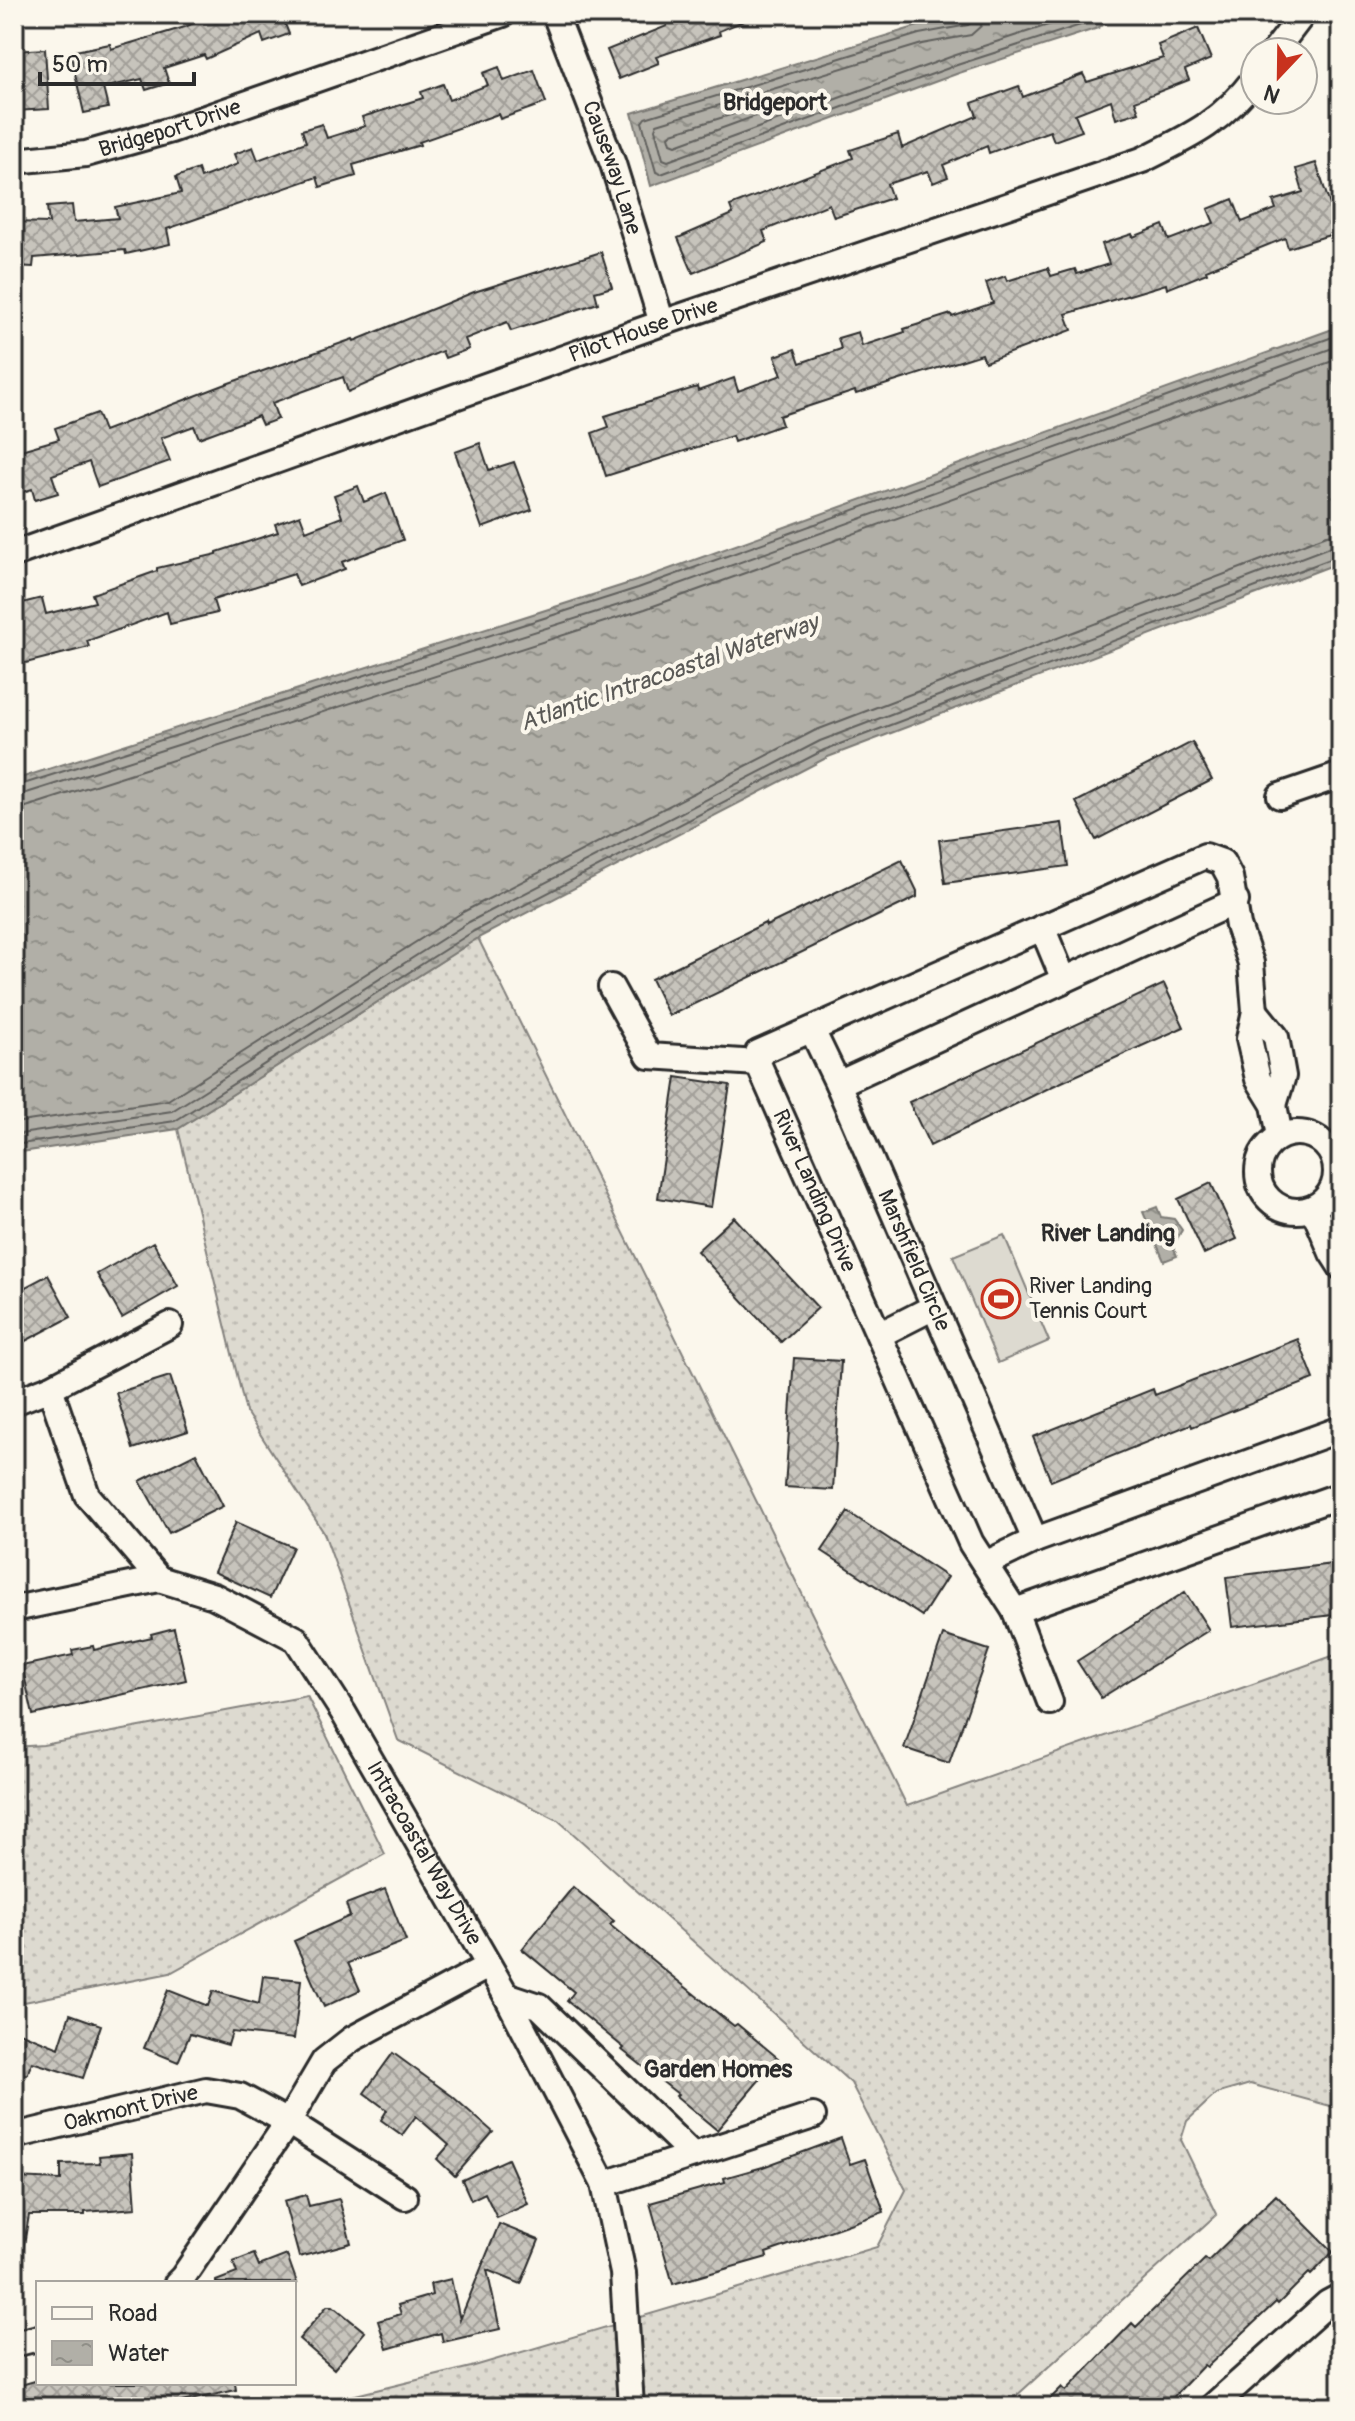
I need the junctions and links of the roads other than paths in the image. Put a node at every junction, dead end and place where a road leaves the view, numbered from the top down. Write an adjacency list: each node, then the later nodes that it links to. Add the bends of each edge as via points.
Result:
1 (503, 14): 6 (street, Bridgeport Drive, via 171,130 86,154)
2 (555, 14): 7 (street, Causeway Lane, via 613,164)
3 (1303, 14): 4 (street)
4 (1286, 36)
5 (1239, 100): 7 (street, Pilot House Drive, via 1203,130 1142,160)
6 (14, 161)
7 (662, 323): 8 (street, Pilot House Drive)
8 (14, 554)
9 (1341, 775): 10 (street)
10 (1280, 796)
11 (1236, 901): 12 (street, via 1222,862 1205,856); 13 (street); 18 (street, via 1251,963 1255,1011 1249,1039)
12 (1042, 927): 13 (street); 15 (street)
13 (1064, 980): 17 (street)
14 (611, 987): 16 (street, via 649,1056)
15 (812, 1030): 16 (street, via 758,1053); 17 (street, Marshfield Circle)
16 (758, 1063): 24 (street, River Landing Drive)
17 (838, 1084): 22 (street, Marshfield Circle)
18 (1280, 1136): 19 (street, via 1313,1135); 20 (street, via 1263,1152 1259,1183 1281,1207)
19 (1338, 1159): 20 (street, via 1331,1193)
20 (1313, 1208): 21 (street)
21 (1341, 1267)
22 (934, 1307): 24 (street); 29 (street, Marshfield Circle)
23 (170, 1325): 25 (street)
24 (879, 1335): 30 (street, River Landing Drive)
25 (50, 1388): 26 (street); 31 (street, via 87,1495)
26 (14, 1402)
27 (1341, 1429): 29 (street)
28 (1341, 1495): 33 (street)
29 (1035, 1540): 30 (street)
30 (985, 1564): 33 (street, River Landing Drive)
31 (159, 1579): 32 (street); 35 (street, Intracoastal Way Drive, via 214,1596 296,1639)
32 (14, 1609)
33 (1015, 1611): 34 (street, River Landing Drive)
34 (1050, 1702)
35 (488, 1966): 36 (street, Intracoastal Way Drive); 38 (street, via 343,2046 324,2061)
36 (506, 1995): 40 (street, via 539,2006); 41 (street, Intracoastal Way Drive)
37 (813, 2116): 40 (street)
38 (288, 2122): 39 (street, Oakmont Drive, via 240,2096 206,2090); 42 (street, Oakmont Drive); 43 (street)
39 (14, 2136)
40 (693, 2155): 41 (street)
41 (604, 2184): 48 (street, Intracoastal Way Drive, via 623,2273)
42 (405, 2197)
43 (178, 2281)
44 (1341, 2296): 47 (street)
45 (36, 2338): 46 (street)
46 (14, 2344)
47 (1219, 2405)
48 (631, 2407)

